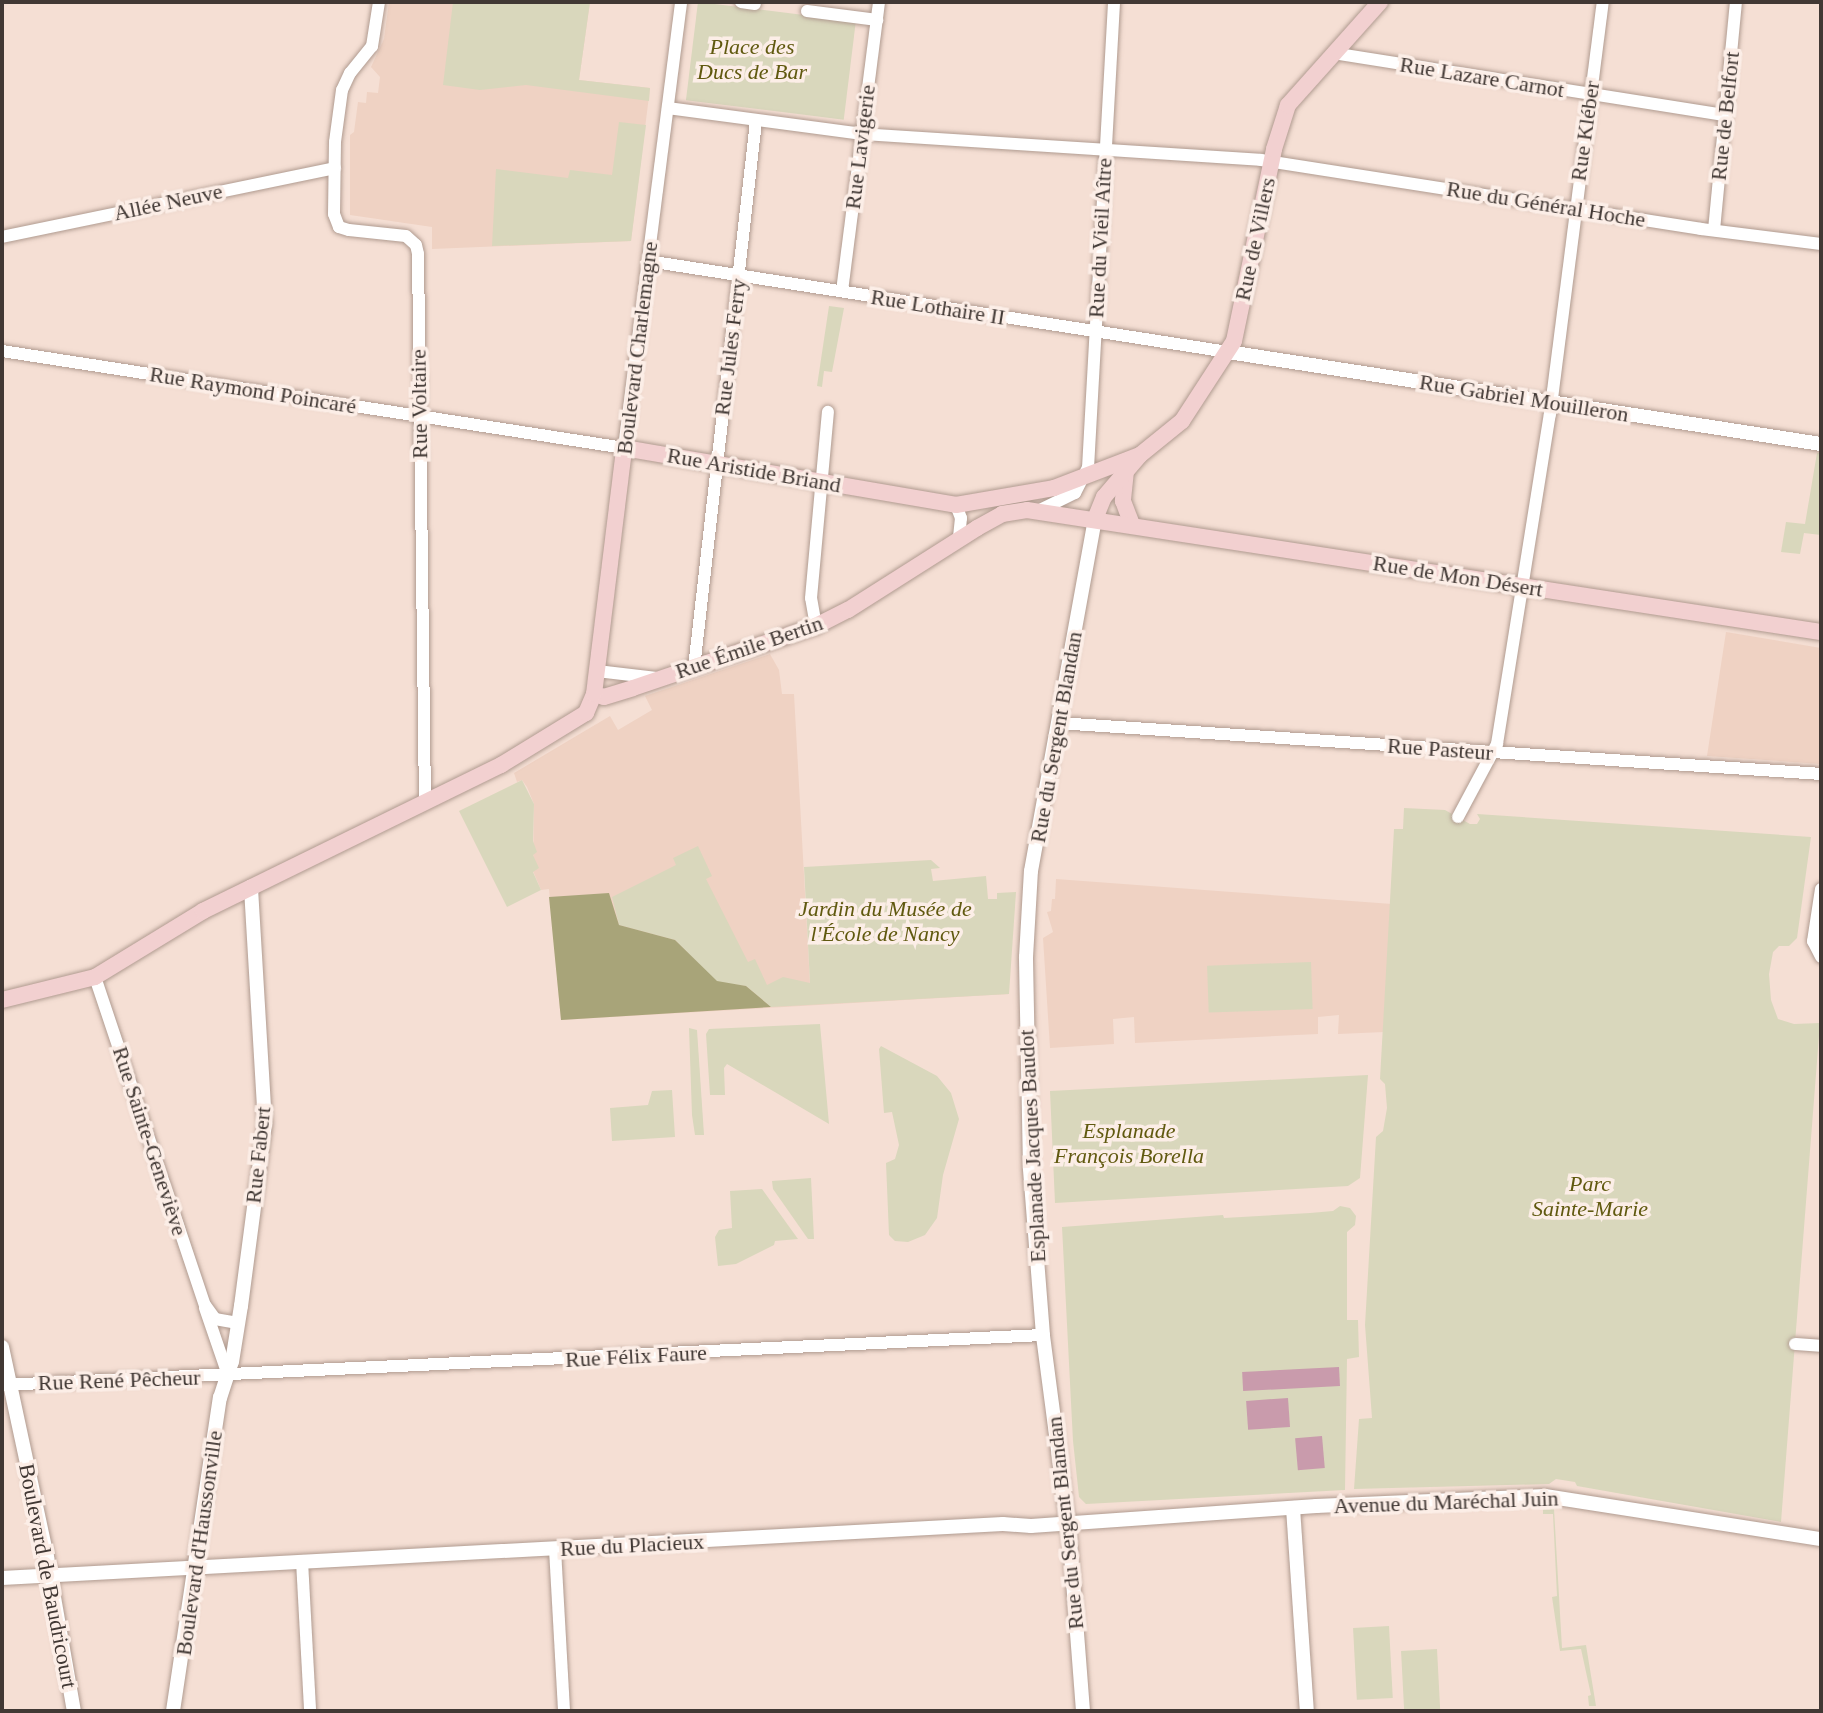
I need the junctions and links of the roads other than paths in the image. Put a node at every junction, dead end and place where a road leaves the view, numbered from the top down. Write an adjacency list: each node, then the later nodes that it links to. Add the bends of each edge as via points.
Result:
1 (379, 2): 18 (street, Rue Voltaire, via 372,46 350,73 341,96)
2 (681, 2): 12 (street, Boulevard Charlemagne)
3 (879, 2): 9 (street, Rue Lavigerie)
4 (1114, 2): 16 (street, Rue du Vieil Aître)
5 (1380, 2): 10 (main road, Rue de Villers)
6 (1603, 2): 11 (street, Rue Kléber)
7 (1736, 2): 13 (street, Rue de Belfort)
8 (807, 11): 9 (street)
9 (877, 20): 15 (street, Rue Lavigerie)
10 (1333, 53): 11 (street, Rue Lazare Carnot); 17 (main road, Rue de Villers, via 1288,105)
11 (1590, 95): 13 (street, Rue Lazare Carnot); 19 (street, Rue Kléber)
12 (668, 108): 14 (street); 23 (street, Boulevard Charlemagne)
13 (1726, 115): 20 (street, Rue de Belfort)
14 (756, 121): 15 (street); 24 (street, Rue Jules Ferry)
15 (862, 134): 16 (street, Rue du Général Hoche); 25 (street, Rue Lavigerie)
16 (1104, 149): 17 (street, Rue du Général Hoche); 26 (street, Rue du Vieil Aître)
17 (1272, 161): 19 (street, Rue du Général Hoche); 28 (main road, Rue de Villers)
18 (335, 168): 21 (street, Allée Neuve); 31 (street, Rue Voltaire, via 334,214 339,227 406,236 416,245)
19 (1574, 209): 20 (street, Rue du Général Hoche); 29 (street, Rue Kléber)
20 (1714, 230): 22 (street, Rue du Général Hoche)
21 (2, 237)
22 (1821, 244)
23 (648, 261): 24 (street, Rue Lothaire II); 34 (street, Boulevard Charlemagne)
24 (738, 275): 25 (street, Rue Lothaire II); 36 (street, Rue Jules Ferry)
25 (842, 291): 26 (street, Rue Lothaire II)
26 (1096, 332): 28 (street, Rue Lothaire II); 38 (street, Rue du Vieil Aître)
27 (2, 351): 31 (street, Rue Raymond Poincaré)
28 (1228, 352): 29 (street, Rue Gabriel Mouilleron); 35 (main road, Rue de Villers, via 1182,421)
29 (1551, 402): 33 (street, Rue Gabriel Mouilleron); 46 (street, Rue Kléber)
30 (828, 412): 39 (street)
31 (419, 417): 32 (street, Rue Raymond Poincaré); 56 (street, Rue Voltaire)
32 (505, 430): 34 (street, Rue Aristide Briand)
33 (1821, 444)
34 (624, 448): 36 (main road, Rue Aristide Briand); 50 (main road, Boulevard Charlemagne)
35 (1140, 455): 37 (main road, Rue de Villers); 38 (main road, Rue Aristide Briand)
36 (716, 465): 39 (main road, Rue Aristide Briand); 49 (street, Rue Jules Ferry)
37 (1126, 471): 43 (main road, Rue de Villers, via 1104,497); 44 (main road, via 1123,501)
38 (1086, 474): 40 (main road, Rue Aristide Briand, via 1054,488); 41 (street, via 1075,493)
39 (822, 482): 40 (main road, Rue Aristide Briand); 47 (street, via 811,598)
40 (956, 505): 45 (street)
41 (1040, 510): 42 (main road, Rue de Mon Désert); 43 (main road, Rue de Mon Désert)
42 (1002, 514): 45 (main road, Rue Émile Bertin)
43 (1095, 519): 44 (main road, Rue de Mon Désert); 53 (street, Rue du Sergent Blandan)
44 (1132, 525): 46 (main road, Rue de Mon Désert)
45 (959, 538): 47 (main road, Rue Émile Bertin)
46 (1523, 586): 48 (main road, Rue de Mon Désert); 54 (street, Rue Kléber)
47 (816, 626): 49 (main road, Rue Émile Bertin)
48 (1821, 632)
49 (694, 668): 51 (main road, Rue Émile Bertin)
50 (597, 671): 51 (street, Rue Émile Bertin); 52 (main road, Boulevard Charlemagne)
51 (660, 678): 52 (main road, Rue Émile Bertin, via 604,697)
52 (594, 694): 56 (main road, via 586,713)
53 (1058, 723): 54 (street, Rue Pasteur); 60 (street, Rue du Sergent Blandan, via 1030,882)
54 (1493, 753): 55 (street, Rue Pasteur); 57 (street, Rue Kléber)
55 (1821, 774)
56 (425, 803): 58 (main road)
57 (1458, 817)
58 (251, 886): 62 (main road); 65 (street, Rue Fabert, via 265,1124)
59 (1821, 889): 61 (street, via 1813,941)
60 (1026, 957): 66 (street, Esplanade Jacques Baudot, via 1029,1156)
61 (1821, 957)
62 (95, 977): 63 (main road); 64 (street, Rue Sainte-Geneviève)
63 (2, 1000)
64 (205, 1305): 65 (street, via 215,1319); 70 (street, Rue Sainte-Geneviève, via 205,1318)
65 (238, 1323): 70 (street, Rue Fabert)
66 (1043, 1335): 70 (street, Rue Félix Faure); 73 (street, Rue du Sergent Blandan)
67 (1795, 1344): 68 (street)
68 (1821, 1346)
69 (2, 1347): 71 (street, Boulevard de Baudricourt)
70 (228, 1375): 71 (street, Rue René Pêcheur); 77 (street, Boulevard d'Haussonville, via 220,1398)
71 (6, 1385): 78 (street, Boulevard de Baudricourt)
72 (1293, 1508): 73 (street, Avenue du Maréchal Juin); 74 (street, Avenue du Maréchal Juin, via 1545,1496); 85 (street)
73 (1068, 1523): 75 (street, Rue du Placieux); 84 (street, Rue du Sergent Blandan)
74 (1821, 1539)
75 (555, 1549): 76 (street, Rue du Placieux); 83 (street)
76 (302, 1561): 77 (street, Rue du Placieux); 82 (street)
77 (195, 1568): 78 (street, Rue du Placieux); 81 (street, Boulevard d'Haussonville)
78 (50, 1575): 79 (street, Rue du Placieux); 80 (street, Boulevard de Baudricourt)
79 (2, 1578)
80 (74, 1711)
81 (173, 1711)
82 (310, 1711)
83 (564, 1711)
84 (1083, 1711)
85 (1307, 1711)

